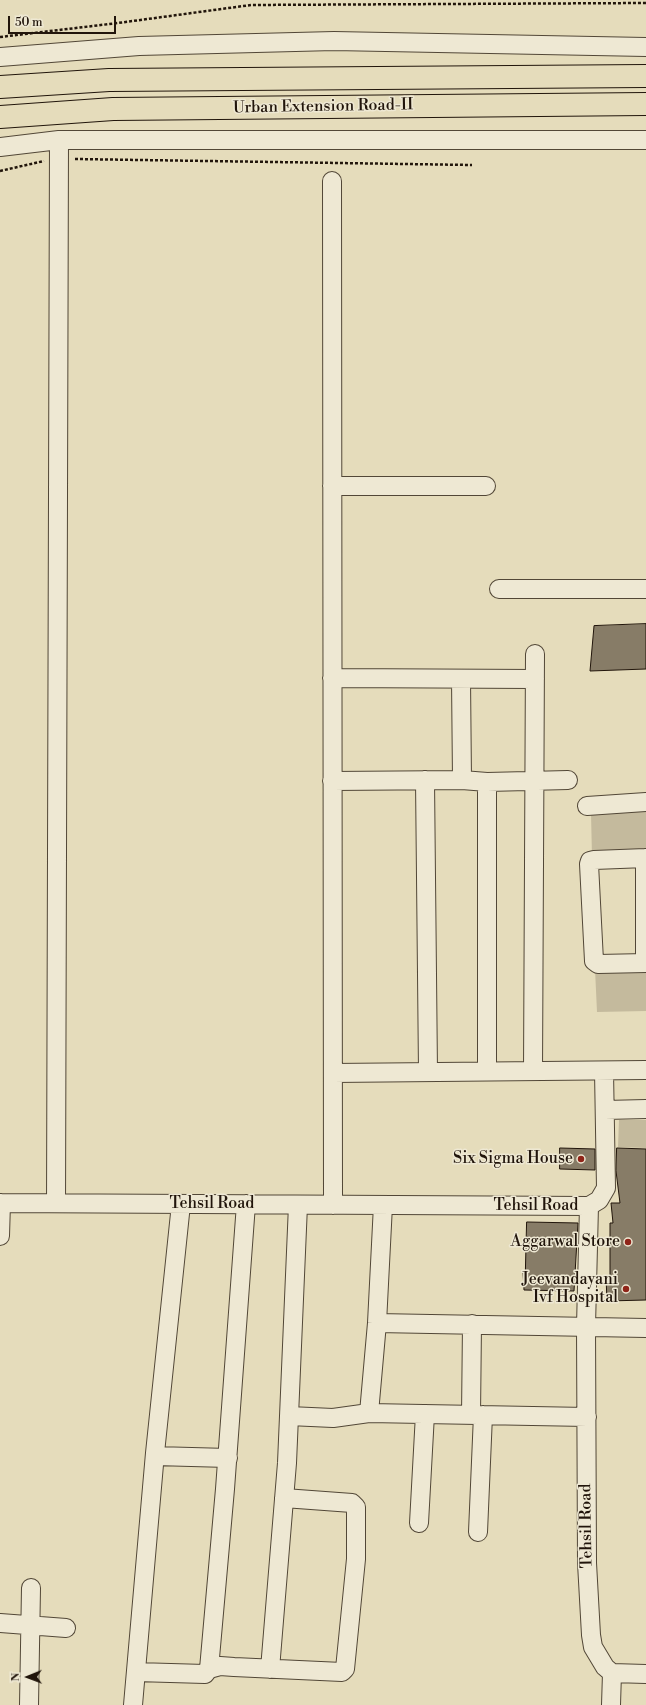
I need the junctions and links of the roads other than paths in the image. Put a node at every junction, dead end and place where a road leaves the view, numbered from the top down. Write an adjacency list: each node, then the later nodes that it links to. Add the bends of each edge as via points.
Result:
1 (646, 47): 2 (street, via 334,41 139,46)
2 (0, 57)
3 (646, 76): 4 (highway, Urban Extension Road-II, via 109,80)
4 (0, 87)
5 (646, 104): 6 (highway, Urban Extension Road-II, via 113,110)
6 (0, 117)
7 (59, 140): 8 (street); 9 (street); 38 (street)
8 (646, 140)
9 (0, 147)
10 (332, 181): 11 (street)
11 (332, 486): 12 (street); 16 (street)
12 (486, 486)
13 (499, 589): 14 (street)
14 (646, 589)
15 (535, 654): 18 (street)
16 (332, 678): 17 (street); 23 (street)
17 (461, 679): 18 (street); 20 (street)
18 (535, 679): 21 (street)
19 (425, 780): 20 (street); 23 (street); 34 (street)
20 (462, 780): 24 (street)
21 (534, 780): 22 (street); 24 (street); 31 (street)
22 (568, 780)
23 (332, 781): 33 (street)
24 (487, 782): 30 (street)
25 (646, 802): 26 (street)
26 (586, 806)
27 (645, 858): 28 (street); 28 (street, via 594,860 589,864 594,961 598,964)
28 (646, 963)
29 (646, 1070): 32 (street)
30 (487, 1071): 31 (street); 34 (street)
31 (533, 1071): 32 (street)
32 (604, 1071): 36 (street)
33 (333, 1072): 34 (street); 42 (street)
34 (428, 1072)
35 (646, 1109): 36 (street)
36 (605, 1110): 44 (street, via 606,1188 599,1200)
37 (1, 1203): 38 (street, Tehsil Road); 45 (street)
38 (56, 1203): 39 (street, Tehsil Road)
39 (181, 1204): 40 (street, Tehsil Road); 55 (street)
40 (246, 1204): 41 (street, Tehsil Road); 56 (street)
41 (298, 1205): 42 (street, Tehsil Road); 53 (street)
42 (334, 1205): 43 (street, Tehsil Road)
43 (383, 1205): 44 (street, Tehsil Road); 46 (street)
44 (589, 1206): 48 (street, Tehsil Road)
45 (0, 1236)
46 (377, 1323): 47 (street); 50 (street)
47 (472, 1324): 48 (street); 52 (street)
48 (586, 1326): 49 (street); 54 (street, Tehsil Road)
49 (646, 1328)
50 (369, 1413): 51 (street); 53 (street, via 333,1418)
51 (425, 1414): 52 (street); 58 (street)
52 (477, 1415): 54 (street); 59 (street)
53 (289, 1416): 57 (street)
54 (587, 1417): 67 (street, Tehsil Road, via 587,1563 591,1635 593,1647 605,1667)
55 (155, 1456): 56 (street); 66 (street)
56 (228, 1458): 64 (street)
57 (284, 1498): 65 (street); 65 (street, via 352,1503 356,1507 356,1559 344,1672)
58 (419, 1523)
59 (478, 1532)
60 (31, 1588): 62 (street)
61 (0, 1622): 62 (street)
62 (30, 1624): 63 (street); 69 (street)
63 (66, 1628)
64 (209, 1669): 65 (street, via 220,1666); 66 (street, via 205,1674)
65 (270, 1669)
66 (136, 1672): 70 (street)
67 (612, 1673): 68 (street); 71 (street)
68 (646, 1674)
69 (29, 1705)
70 (133, 1705)
71 (611, 1705)

